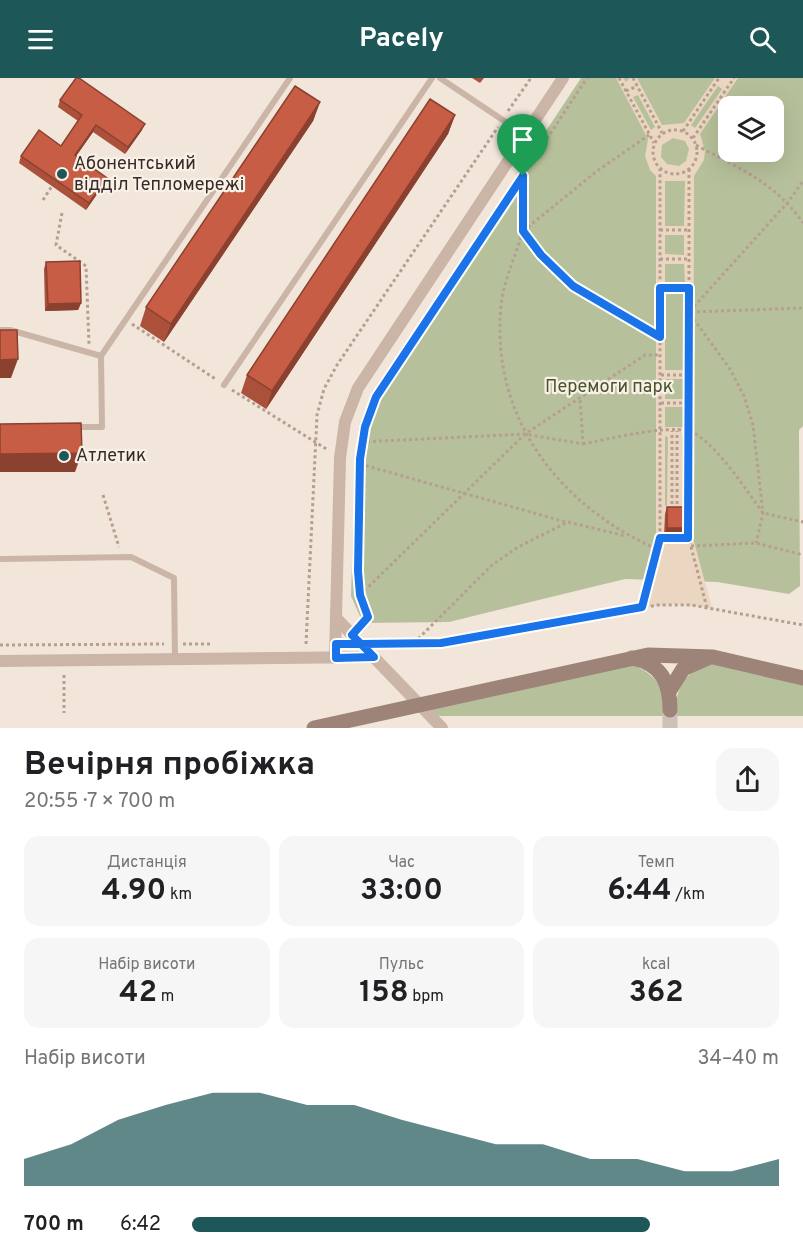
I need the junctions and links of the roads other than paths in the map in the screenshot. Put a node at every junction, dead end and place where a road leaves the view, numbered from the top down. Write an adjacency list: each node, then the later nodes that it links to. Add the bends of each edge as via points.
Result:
1 (290, 78): 7 (lane)
2 (432, 78): 8 (lane)
3 (440, 78): 5 (lane)
4 (563, 78): 5 (street)
5 (525, 135): 11 (street, via 358,388 345,422 340,458)
6 (0, 330): 7 (lane)
7 (101, 356): 9 (lane, via 102,427)
8 (224, 385)
9 (68, 427)
10 (0, 559): 16 (lane, via 131,557 174,578)
11 (336, 618): 12 (street); 14 (street)
12 (374, 657): 14 (street); 20 (street)
13 (714, 657): 15 (street, via 670,654); 18 (street); 19 (street, via 683,669)
14 (336, 658): 16 (street)
15 (626, 658): 19 (street, via 650,665); 20 (street)
16 (175, 659): 17 (street)
17 (0, 661)
18 (803, 678)
19 (670, 690): 21 (street)
20 (419, 704): 22 (street); 23 (street)
21 (670, 710)
22 (314, 728)
23 (442, 728)

